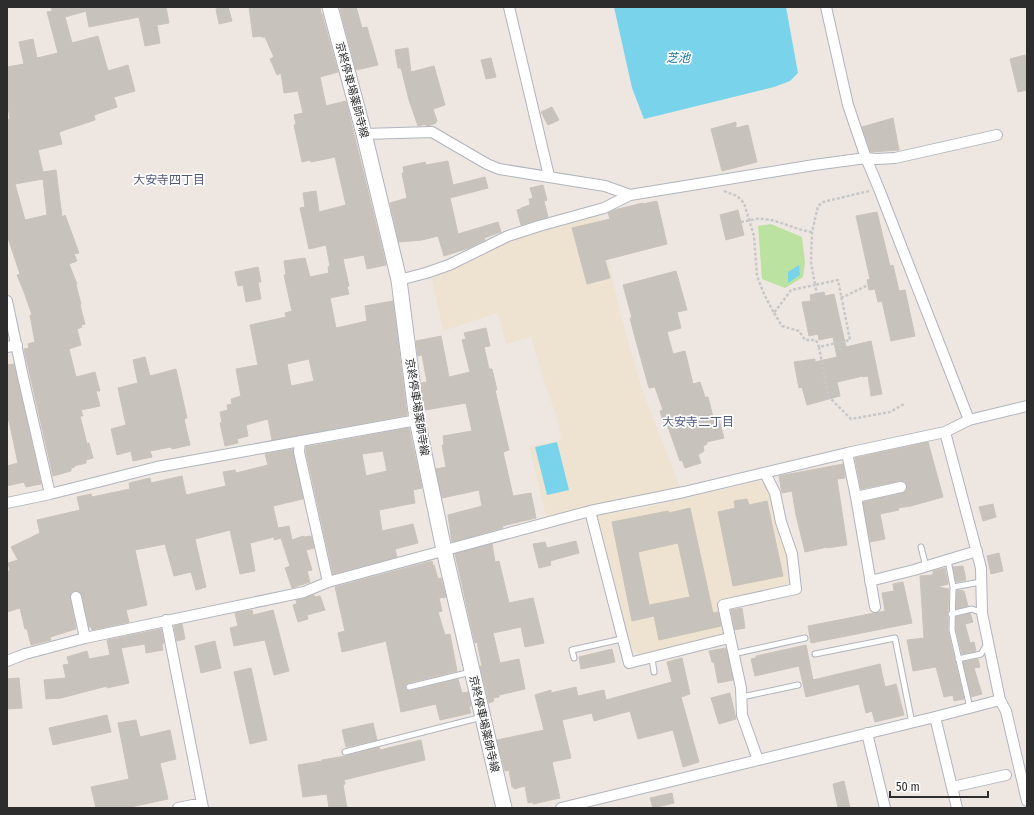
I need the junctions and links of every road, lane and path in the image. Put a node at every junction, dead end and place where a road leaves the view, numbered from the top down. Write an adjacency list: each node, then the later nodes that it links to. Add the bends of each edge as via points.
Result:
1 (330, 7): 4 (main road, 京終停車場薬師寺線)
2 (509, 7): 7 (street)
3 (826, 7): 6 (street, via 848,105)
4 (364, 134): 7 (street, via 432,132 499,169); 14 (main road, 京終停車場薬師寺線)
5 (997, 135): 6 (street, via 895,158)
6 (866, 158): 8 (street); 9 (street)
7 (549, 176): 10 (street, via 605,186)
8 (713, 181): 10 (street); 11 (path, via 722,191 737,196 744,203)
9 (879, 189): 13 (path, via 823,202 818,206); 28 (street)
10 (630, 195): 14 (street, via 604,208 508,236 449,265)
11 (750, 220): 12 (path); 13 (path, via 763,218); 20 (path, via 757,276)
12 (741, 222)
13 (812, 232): 15 (path, via 811,262)
14 (399, 280): 27 (main road, 京終停車場薬師寺線)
15 (815, 285): 17 (path); 18 (path, via 838,280); 20 (path, via 791,290)
16 (868, 285): 18 (path)
17 (817, 294)
18 (841, 298): 21 (path, via 850,340)
19 (7, 301): 22 (street)
20 (774, 313): 23 (path, via 782,326 799,331 805,340 816,340)
21 (839, 343): 23 (path); 24 (path)
22 (12, 346): 34 (street, via 23,377)
23 (818, 347): 25 (path, via 828,396 851,419 890,412)
24 (841, 351)
25 (904, 404)
26 (1027, 406): 28 (street)
27 (417, 420): 30 (street); 39 (main road, 京終停車場薬師寺線)
28 (969, 420): 29 (street)
29 (944, 432): 31 (street); 40 (street)
30 (300, 441): 34 (street, via 157,467); 44 (street, via 299,452)
31 (847, 453): 32 (street); 35 (street)
32 (765, 473): 37 (street); 53 (street, via 774,493 792,554 796,589 723,605)
33 (901, 487): 35 (street)
34 (50, 494): 36 (street)
35 (856, 497): 43 (street, via 870,558)
36 (7, 503)
37 (590, 511): 39 (street); 55 (street)
38 (921, 547): 42 (lane)
39 (444, 550): 44 (street); 63 (main road, 京終停車場薬師寺線)
40 (977, 551): 41 (street); 45 (street)
41 (948, 559): 42 (street); 46 (lane)
42 (926, 566): 43 (street)
43 (870, 581): 48 (street)
44 (328, 582): 51 (street, via 304,592)
45 (981, 582): 46 (lane); 49 (street)
46 (952, 587): 50 (lane)
47 (76, 597): 52 (street)
48 (875, 607)
49 (982, 613): 50 (lane, via 972,610); 56 (street)
50 (951, 614): 61 (lane)
51 (166, 620): 52 (street); 79 (street)
52 (85, 638): 62 (street)
53 (730, 638): 57 (street); 60 (street)
54 (805, 638): 57 (lane)
55 (622, 639): 59 (lane, via 572,650); 60 (street, via 629,663)
56 (987, 644): 61 (lane, via 981,654); 68 (street)
57 (733, 654): 67 (street)
58 (815, 654): 72 (lane, via 895,638)
59 (574, 658)
60 (652, 658): 64 (lane)
61 (958, 659): 69 (lane)
62 (7, 661)
63 (472, 671): 66 (lane); 70 (main road, 京終停車場薬師寺線)
64 (654, 672)
65 (798, 685): 67 (lane)
66 (409, 687)
67 (742, 697): 75 (street, via 742,715)
68 (1000, 700): 69 (street); 78 (street, via 1006,711)
69 (970, 708): 71 (street)
70 (483, 717): 74 (lane); 81 (main road, 京終停車場薬師寺線)
71 (935, 717): 72 (street); 77 (street)
72 (912, 723): 73 (street)
73 (868, 733): 75 (street); 83 (street)
74 (345, 752)
75 (758, 760): 82 (street)
76 (1006, 775): 77 (street)
77 (952, 787): 84 (street)
78 (1027, 801)
79 (203, 806): 80 (street)
80 (178, 808)
81 (504, 808)
82 (561, 808)
83 (885, 808)
84 (957, 808)

